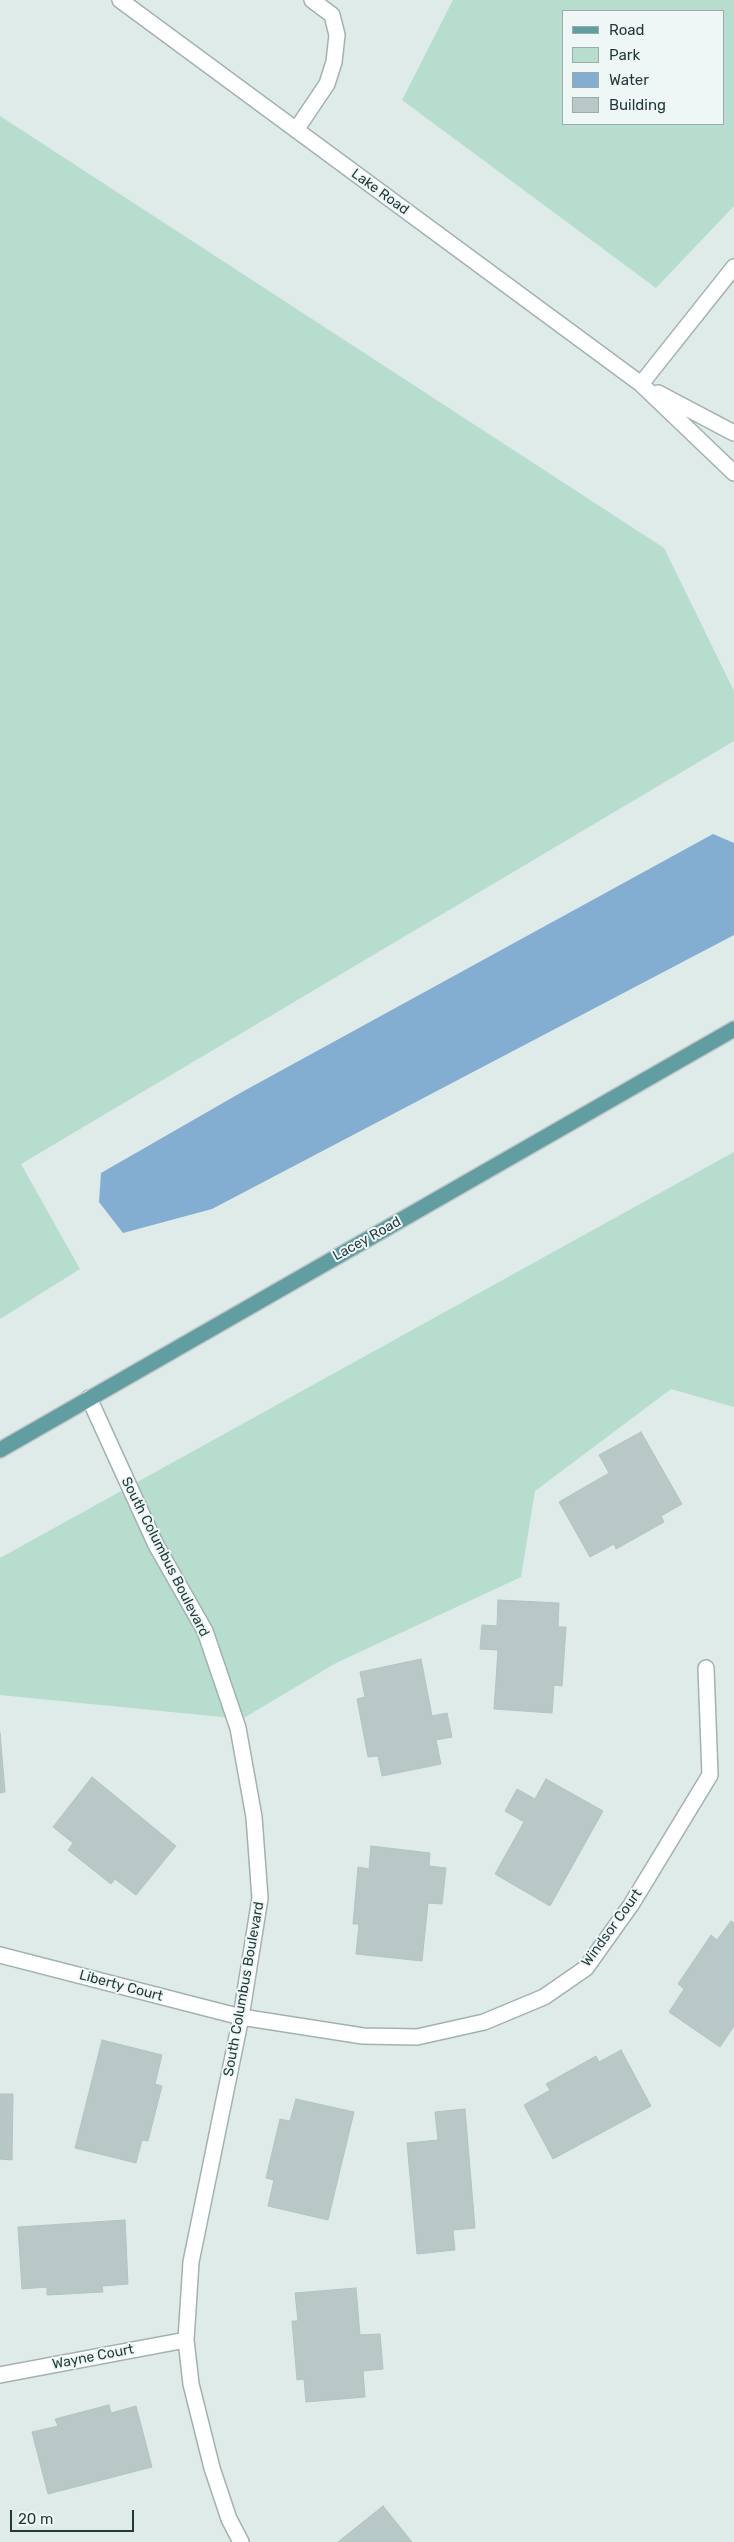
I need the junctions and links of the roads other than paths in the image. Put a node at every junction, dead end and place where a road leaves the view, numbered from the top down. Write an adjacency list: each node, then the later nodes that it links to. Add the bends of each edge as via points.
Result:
1 (120, 0): 3 (street, Lake Road)
2 (312, 0): 3 (street, via 332,15 337,35 334,62 326,84)
3 (296, 130): 5 (street, Lake Road)
4 (734, 267): 5 (street)
5 (641, 384): 6 (street, Lake Road); 7 (street, Lake Road)
6 (734, 433)
7 (734, 473)
8 (734, 1029): 9 (main road, Lacey Road)
9 (88, 1398): 10 (main road, Lacey Road); 13 (street, South Columbus Boulevard, via 156,1545 205,1631 238,1728 254,1817 260,1898)
10 (0, 1450)
11 (706, 1668): 13 (street, Windsor Court, via 710,1775 631,1905 586,1968 544,1996 484,2022 417,2037 363,2036)
12 (0, 1955): 13 (street, Liberty Court)
13 (241, 2017): 14 (street, South Columbus Boulevard, via 191,2262)
14 (186, 2340): 15 (street, Wayne Court); 16 (street, South Columbus Boulevard, via 191,2384 212,2468 229,2519)
15 (0, 2375)
16 (241, 2542)

